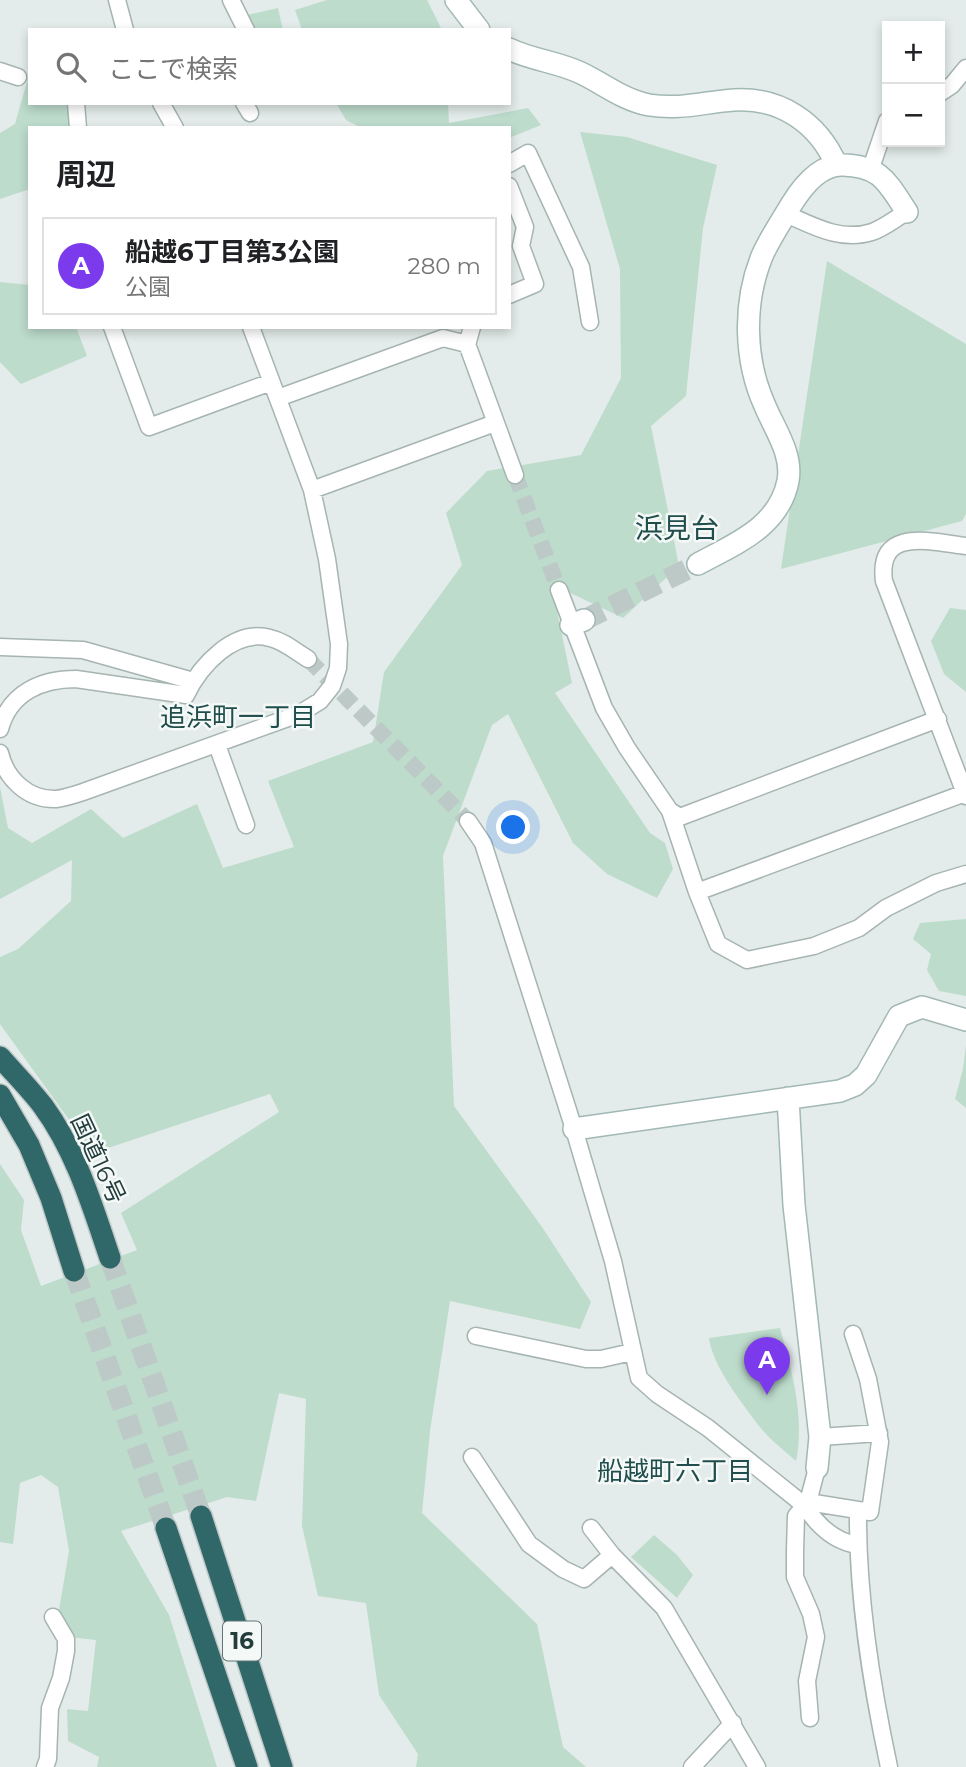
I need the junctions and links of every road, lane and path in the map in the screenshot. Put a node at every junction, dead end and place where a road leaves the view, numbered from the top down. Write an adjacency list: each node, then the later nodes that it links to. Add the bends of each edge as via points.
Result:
1 (117, 0): 4 (street)
2 (231, 0): 5 (street)
3 (456, 0): 6 (street)
4 (124, 28)
5 (245, 28)
6 (477, 28)
7 (511, 50): 18 (street, via 581,73 623,97 646,104 673,108 744,99 775,104 810,125)
8 (966, 68): 11 (street)
9 (0, 71): 10 (street)
10 (18, 77)
11 (945, 90)
12 (76, 105): 14 (street)
13 (162, 105): 15 (street)
14 (78, 126)
15 (174, 126)
16 (882, 136): 19 (street)
17 (511, 163): 24 (street, via 528,153 581,267)
18 (836, 164): 19 (street); 22 (street, via 817,173)
19 (871, 168): 21 (street)
20 (511, 191): 23 (street, via 525,227 521,246 535,284)
21 (907, 212): 22 (street, via 873,232 848,236)
22 (786, 214): 36 (street, via 755,277 748,328 756,382 782,441 788,480 770,519)
23 (511, 294)
24 (590, 322)
25 (113, 329): 30 (street, via 149,427)
26 (256, 329): 30 (street)
27 (471, 329): 29 (street)
28 (441, 333): 29 (street); 31 (street)
29 (467, 345): 32 (street)
30 (271, 382): 31 (street)
31 (278, 398): 34 (street)
32 (495, 423): 33 (street); 34 (street)
33 (515, 475)
34 (312, 490): 43 (street, via 339,644 332,686 320,701 299,714)
35 (966, 546): 41 (street, via 916,540 898,544 888,551 882,567)
36 (698, 564)
37 (559, 590): 47 (street, via 577,622 612,723)
38 (0, 647): 40 (street, via 83,650)
39 (308, 659): 40 (street, via 278,640 251,638 230,643)
40 (193, 681): 42 (street, via 186,695 76,678 40,683 11,706)
41 (937, 719): 45 (street); 47 (street, via 680,817)
42 (0, 729)
43 (217, 745): 44 (street, via 58,799 25,791 7,772); 49 (street)
44 (0, 753)
45 (961, 765): 46 (street)
46 (966, 794): 51 (street)
47 (670, 811): 51 (street)
48 (468, 821): 56 (street, via 483,844)
49 (246, 825)
50 (966, 874): 51 (street, via 936,883 886,908 859,928 814,946 747,960 718,944)
51 (697, 892)
52 (966, 1020): 55 (street, via 922,1007 899,1016 866,1075 855,1085)
53 (0, 1057): 57 (highway, 国道16号, via 43,1105 66,1142)
54 (0, 1095): 58 (highway, via 29,1145)
55 (788, 1098): 56 (street); 63 (street, via 794,1205)
56 (574, 1129): 61 (street, via 613,1261)
57 (110, 1258)
58 (74, 1271)
59 (853, 1334): 62 (street, via 868,1379)
60 (476, 1336): 61 (street, via 586,1359)
61 (632, 1352): 66 (street, via 639,1378 657,1394)
62 (878, 1433): 63 (street); 67 (street, via 870,1511)
63 (820, 1437): 65 (street)
64 (472, 1457): 72 (street, via 529,1544 563,1569 584,1579)
65 (817, 1468): 66 (street)
66 (806, 1504): 67 (street); 71 (street, via 813,1519 842,1543); 78 (street, via 796,1516 794,1577 816,1637 807,1681)
67 (858, 1510): 71 (street)
68 (201, 1516): 73 (highway, 16)
69 (166, 1528): 75 (highway, 16)
70 (591, 1528): 72 (street)
71 (858, 1545): 85 (street, via 874,1696)
72 (612, 1555): 79 (street, via 664,1608)
73 (230, 1606): 75 (highway, 16, via 223,1625 208,1627); 76 (highway, 16)
74 (53, 1617): 80 (street, via 66,1639 66,1651 50,1708)
75 (197, 1622): 77 (highway, 16)
76 (242, 1642): 77 (highway, 16, via 236,1637 219,1641); 82 (highway, 16)
77 (210, 1659): 81 (highway, 16)
78 (810, 1718)
79 (733, 1723): 83 (street); 84 (street)
80 (45, 1767)
81 (247, 1767)
82 (282, 1767)
83 (692, 1767)
84 (757, 1767)
85 (889, 1767)

